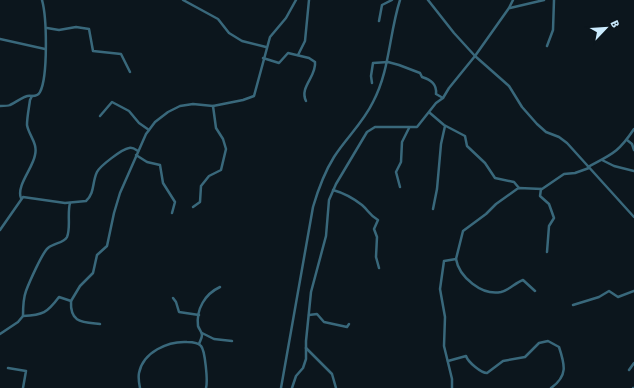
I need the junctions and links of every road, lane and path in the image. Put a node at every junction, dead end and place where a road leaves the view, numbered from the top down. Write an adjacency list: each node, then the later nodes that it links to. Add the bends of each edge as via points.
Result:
1 (42, 0): 13 (street)
2 (183, 0): 16 (street, via 218,19 229,33 242,41)
3 (296, 0): 16 (street, via 286,18 271,35)
4 (309, 0): 18 (street, via 305,41)
5 (392, 0): 12 (street, via 382,5)
6 (400, 0): 21 (street)
7 (428, 0): 19 (street)
8 (513, 0): 11 (street)
9 (544, 0): 11 (street)
10 (554, 0): 15 (street, via 553,30)
11 (509, 8): 19 (street)
12 (379, 21)
13 (47, 28): 17 (street); 22 (street, via 89,29 93,51 122,54)
14 (0, 39): 17 (street)
15 (547, 46)
16 (266, 47): 20 (street)
17 (45, 49): 24 (street, via 40,92)
18 (298, 55): 20 (street, via 287,53 278,63); 26 (street, via 316,63 306,86)
19 (475, 56): 25 (street); 40 (street, via 509,86 537,124 567,143)
20 (263, 58): 28 (street, via 254,96)
21 (388, 62): 23 (street, via 373,63); 25 (street, via 420,73 422,77 432,81 436,94); 79 (street, via 373,103 354,133 334,156 316,195)
22 (130, 72)
23 (372, 84)
24 (32, 96): 27 (street, via 16,100 10,105); 46 (street, via 27,125 36,150 30,171 23,181)
25 (443, 98): 29 (street, via 436,103)
26 (306, 101)
27 (0, 106)
28 (213, 106): 34 (street, via 180,106 164,114); 48 (street, via 216,128 225,144 225,153 221,170 209,176 201,186 200,202)
29 (430, 113): 31 (street); 32 (street, via 419,126)
30 (100, 116): 34 (street, via 112,102 124,107)
31 (445, 126): 43 (street, via 465,136 467,146 496,178 514,182); 49 (street, via 438,189)
32 (409, 128): 42 (street, via 402,142 402,162 396,172); 45 (street, via 375,127 368,130)
33 (634, 129): 35 (street)
34 (149, 130): 37 (street)
35 (627, 140): 36 (street); 39 (street, via 614,153)
36 (634, 150)
37 (138, 151): 38 (street); 47 (street, via 132,148 125,149 104,165 97,172 90,198 83,202)
38 (136, 155): 50 (street, via 147,162 160,165 163,183 175,202); 60 (street, via 115,208 107,246 97,255 93,273 80,286)
39 (602, 160): 40 (street); 41 (street)
40 (588, 167): 44 (street, via 575,173 564,174); 51 (street)
41 (634, 171)
42 (400, 187)
43 (520, 188): 44 (street); 54 (street, via 463,231)
44 (541, 189): 53 (street, via 540,196 549,204 554,218 549,226)
45 (333, 190): 55 (street, via 347,195 378,220 374,229 377,237); 63 (street, via 328,205 326,236 315,273)
46 (21, 198): 47 (street); 52 (street)
47 (70, 203): 64 (street, via 67,236 48,248 39,261 26,292)
48 (193, 207)
49 (432, 209)
50 (172, 213)
51 (634, 217)
52 (0, 230)
53 (547, 252)
54 (456, 259): 58 (street, via 461,272 484,291 503,292 523,280); 72 (street, via 444,261 440,286)
55 (378, 268)
56 (220, 287): 62 (street, via 209,293)
57 (634, 290): 61 (street, via 618,297 609,291)
58 (535, 291)
59 (173, 298): 62 (street, via 179,312)
60 (71, 301): 64 (street, via 60,297 42,314); 65 (street, via 71,310 76,320)
61 (573, 305)
62 (199, 315): 67 (street, via 198,326)
63 (309, 315): 66 (street, via 317,314 322,321 331,324 347,327); 71 (street)
64 (23, 316): 68 (street)
65 (100, 324)
66 (349, 324)
67 (202, 333): 69 (street, via 214,339); 70 (street)
68 (0, 334)
69 (232, 341)
70 (199, 344): 77 (street, via 175,342 152,352 140,369); 78 (street, via 203,349)
71 (306, 348): 80 (street, via 305,362); 81 (street, via 332,374)
72 (448, 361): 82 (street); 83 (street, via 466,356 467,360 481,372 487,373 503,361 525,357 539,343 548,341 559,348 564,370 564,374)
73 (634, 363): 75 (street)
74 (8, 368): 76 (street, via 26,371)
75 (629, 370)
76 (23, 388)
77 (140, 388)
78 (206, 388)
79 (281, 388)
80 (292, 388)
81 (336, 388)
82 (452, 388)
83 (551, 388)

